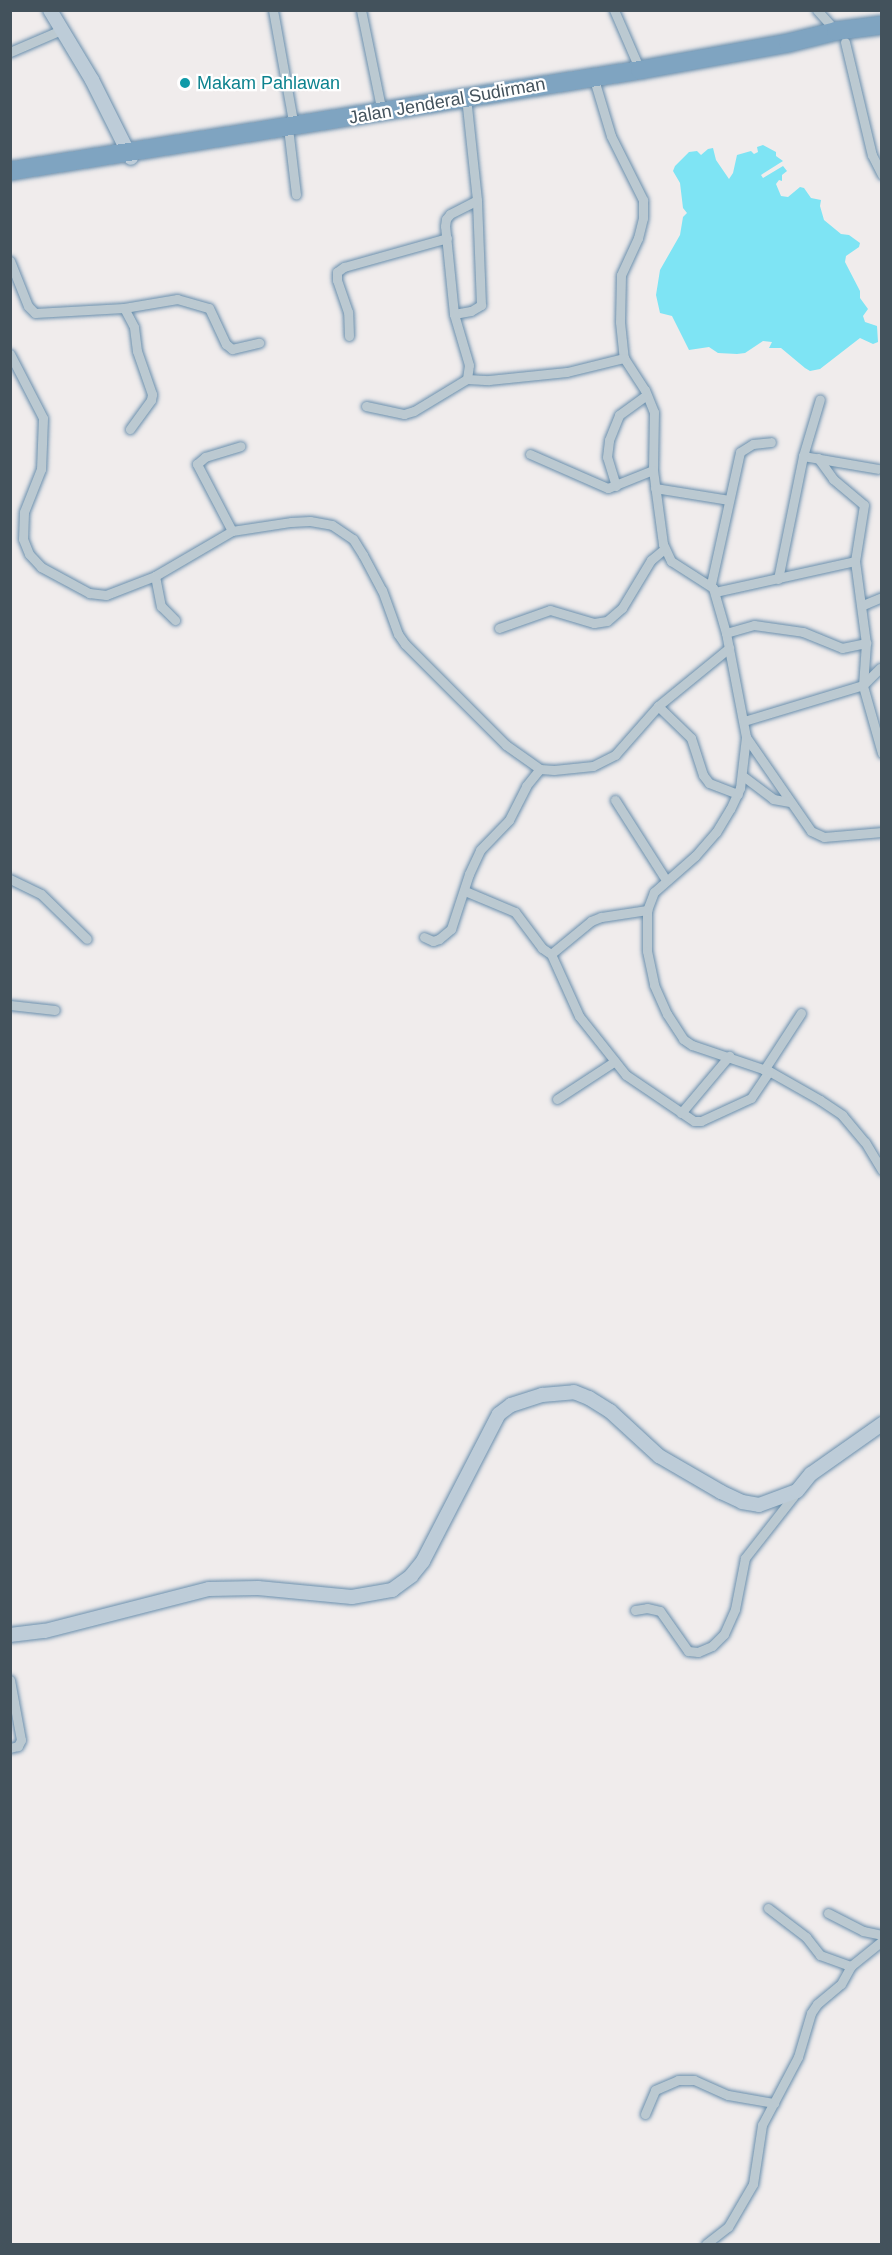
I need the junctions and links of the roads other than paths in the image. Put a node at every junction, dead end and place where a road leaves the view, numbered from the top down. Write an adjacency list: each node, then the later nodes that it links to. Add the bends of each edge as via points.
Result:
1 (50, 10): 7 (street)
2 (273, 10): 16 (street)
3 (361, 10): 15 (street)
4 (614, 10): 12 (street)
5 (817, 10): 9 (street)
6 (882, 25): 9 (highway, Jalan Jenderal Sudirman)
7 (62, 30): 11 (street); 17 (street)
8 (882, 36): 9 (highway, Jalan Jenderal Sudirman)
9 (841, 37): 10 (highway, Jalan Jenderal Sudirman); 19 (street, via 872,154)
10 (789, 47): 12 (highway, Jalan Jenderal Sudirman); 13 (highway, Jalan Jenderal Sudirman)
11 (10, 52)
12 (640, 70): 15 (highway, Jalan Jenderal Sudirman)
13 (596, 86): 14 (highway, Jalan Jenderal Sudirman); 29 (street, via 610,136 643,200 638,238 621,274)
14 (467, 107): 16 (highway, Jalan Jenderal Sudirman); 22 (street)
15 (381, 112): 16 (highway, Jalan Jenderal Sudirman)
16 (292, 132): 17 (highway, Jalan Jenderal Sudirman); 21 (street)
17 (133, 157): 18 (highway, Jalan Jenderal Sudirman); 20 (highway, Jalan Jenderal Sudirman)
18 (10, 171)
19 (881, 173)
20 (10, 178)
21 (296, 195)
22 (477, 200): 23 (street, via 446,219); 26 (street, via 481,305)
23 (447, 238): 26 (street); 27 (street, via 337,272 348,312)
24 (10, 261): 25 (street, via 35,314)
25 (124, 308): 28 (street, via 163,299 187,300 209,308 232,349); 35 (street, via 134,327 137,351 152,393)
26 (454, 314): 31 (street, via 469,365)
27 (349, 336)
28 (259, 343)
29 (624, 358): 31 (street, via 567,372); 32 (street)
30 (12, 361): 47 (street, via 40,412 44,429 41,469)
31 (467, 379): 34 (street, via 404,414)
32 (647, 395): 42 (street, via 654,412); 43 (street, via 619,415 609,440 607,457)
33 (820, 399): 39 (street)
34 (366, 406)
35 (130, 429)
36 (771, 442): 45 (street, via 742,449)
37 (240, 446): 48 (street, via 197,464)
38 (530, 454): 43 (street, via 608,488)
39 (803, 456): 40 (street); 52 (street)
40 (818, 458): 41 (street); 50 (street, via 833,479 863,502)
41 (878, 469)
42 (653, 470): 43 (street); 44 (street)
43 (616, 486)
44 (655, 488): 45 (street); 49 (street)
45 (729, 500): 53 (street)
46 (10, 519): 47 (street)
47 (21, 524): 51 (street, via 29,554 41,567 96,596 106,596)
48 (232, 531): 51 (street); 68 (street, via 310,521 332,525 352,539 382,590 405,644 486,727)
49 (664, 549): 53 (street, via 670,561); 57 (street, via 651,560 622,608 607,621 594,623 550,610)
50 (855, 561): 52 (street); 55 (street)
51 (155, 576): 56 (street, via 161,606)
52 (778, 579): 53 (street)
53 (713, 588): 58 (street)
54 (882, 597): 55 (street)
55 (863, 604): 59 (street)
56 (175, 620)
57 (499, 628)
58 (726, 633): 59 (street, via 754,625 802,632 842,648); 60 (street)
59 (866, 643): 61 (street)
60 (729, 648): 64 (street); 65 (street)
61 (866, 658): 62 (street); 63 (street)
62 (881, 667): 63 (street)
63 (863, 685): 65 (street); 67 (street)
64 (658, 705): 68 (street, via 615,755 606,760 593,766); 70 (street, via 691,738 709,783)
65 (744, 721): 66 (street)
66 (746, 737): 69 (street); 72 (street)
67 (882, 753)
68 (540, 769): 76 (street, via 526,786 509,820 480,850)
69 (743, 776): 70 (street); 72 (street, via 773,799)
70 (738, 794): 75 (street, via 716,832)
71 (615, 800): 75 (street)
72 (790, 802): 73 (street, via 811,831 819,835)
73 (882, 832)
74 (10, 879): 79 (street, via 41,894)
75 (666, 880): 77 (street, via 654,892)
76 (465, 891): 78 (street, via 451,929 433,941); 80 (street, via 515,912)
77 (647, 910): 80 (street, via 591,921); 84 (street, via 647,951 654,985 667,1014 683,1039)
78 (424, 938)
79 (87, 939)
80 (551, 954): 85 (street, via 579,1016)
81 (10, 1005): 82 (street)
82 (55, 1010)
83 (801, 1013): 86 (street)
84 (729, 1056): 86 (street); 88 (street)
85 (615, 1061): 87 (street); 88 (street, via 631,1080)
86 (767, 1070): 88 (street, via 751,1098 701,1121); 89 (street, via 842,1115 866,1142)
87 (557, 1100)
88 (681, 1113)
89 (882, 1170)
90 (880, 1429): 91 (street, via 811,1474)
91 (797, 1491): 92 (street, via 745,1558 735,1609 724,1634 712,1646 698,1652 688,1651 660,1611); 93 (street, via 759,1505 742,1502 659,1456 610,1411 589,1398 559,1392 512,1405 499,1414 423,1561 392,1590 352,1597 209,1588 45,1631)
92 (635, 1610)
93 (10, 1635)
94 (10, 1680): 95 (street, via 21,1740 18,1746)
95 (10, 1748)
96 (768, 1908): 100 (street, via 806,1937 820,1955)
97 (828, 1913): 98 (street, via 863,1931)
98 (882, 1935)
99 (882, 1941): 100 (street)
100 (851, 1966): 101 (street, via 841,1984 810,2013 798,2057)
101 (774, 2103): 102 (street, via 728,2095 694,2080 678,2080 655,2090); 103 (street, via 758,2139 758,2163 746,2199 728,2228)
102 (645, 2114)
103 (706, 2244)

